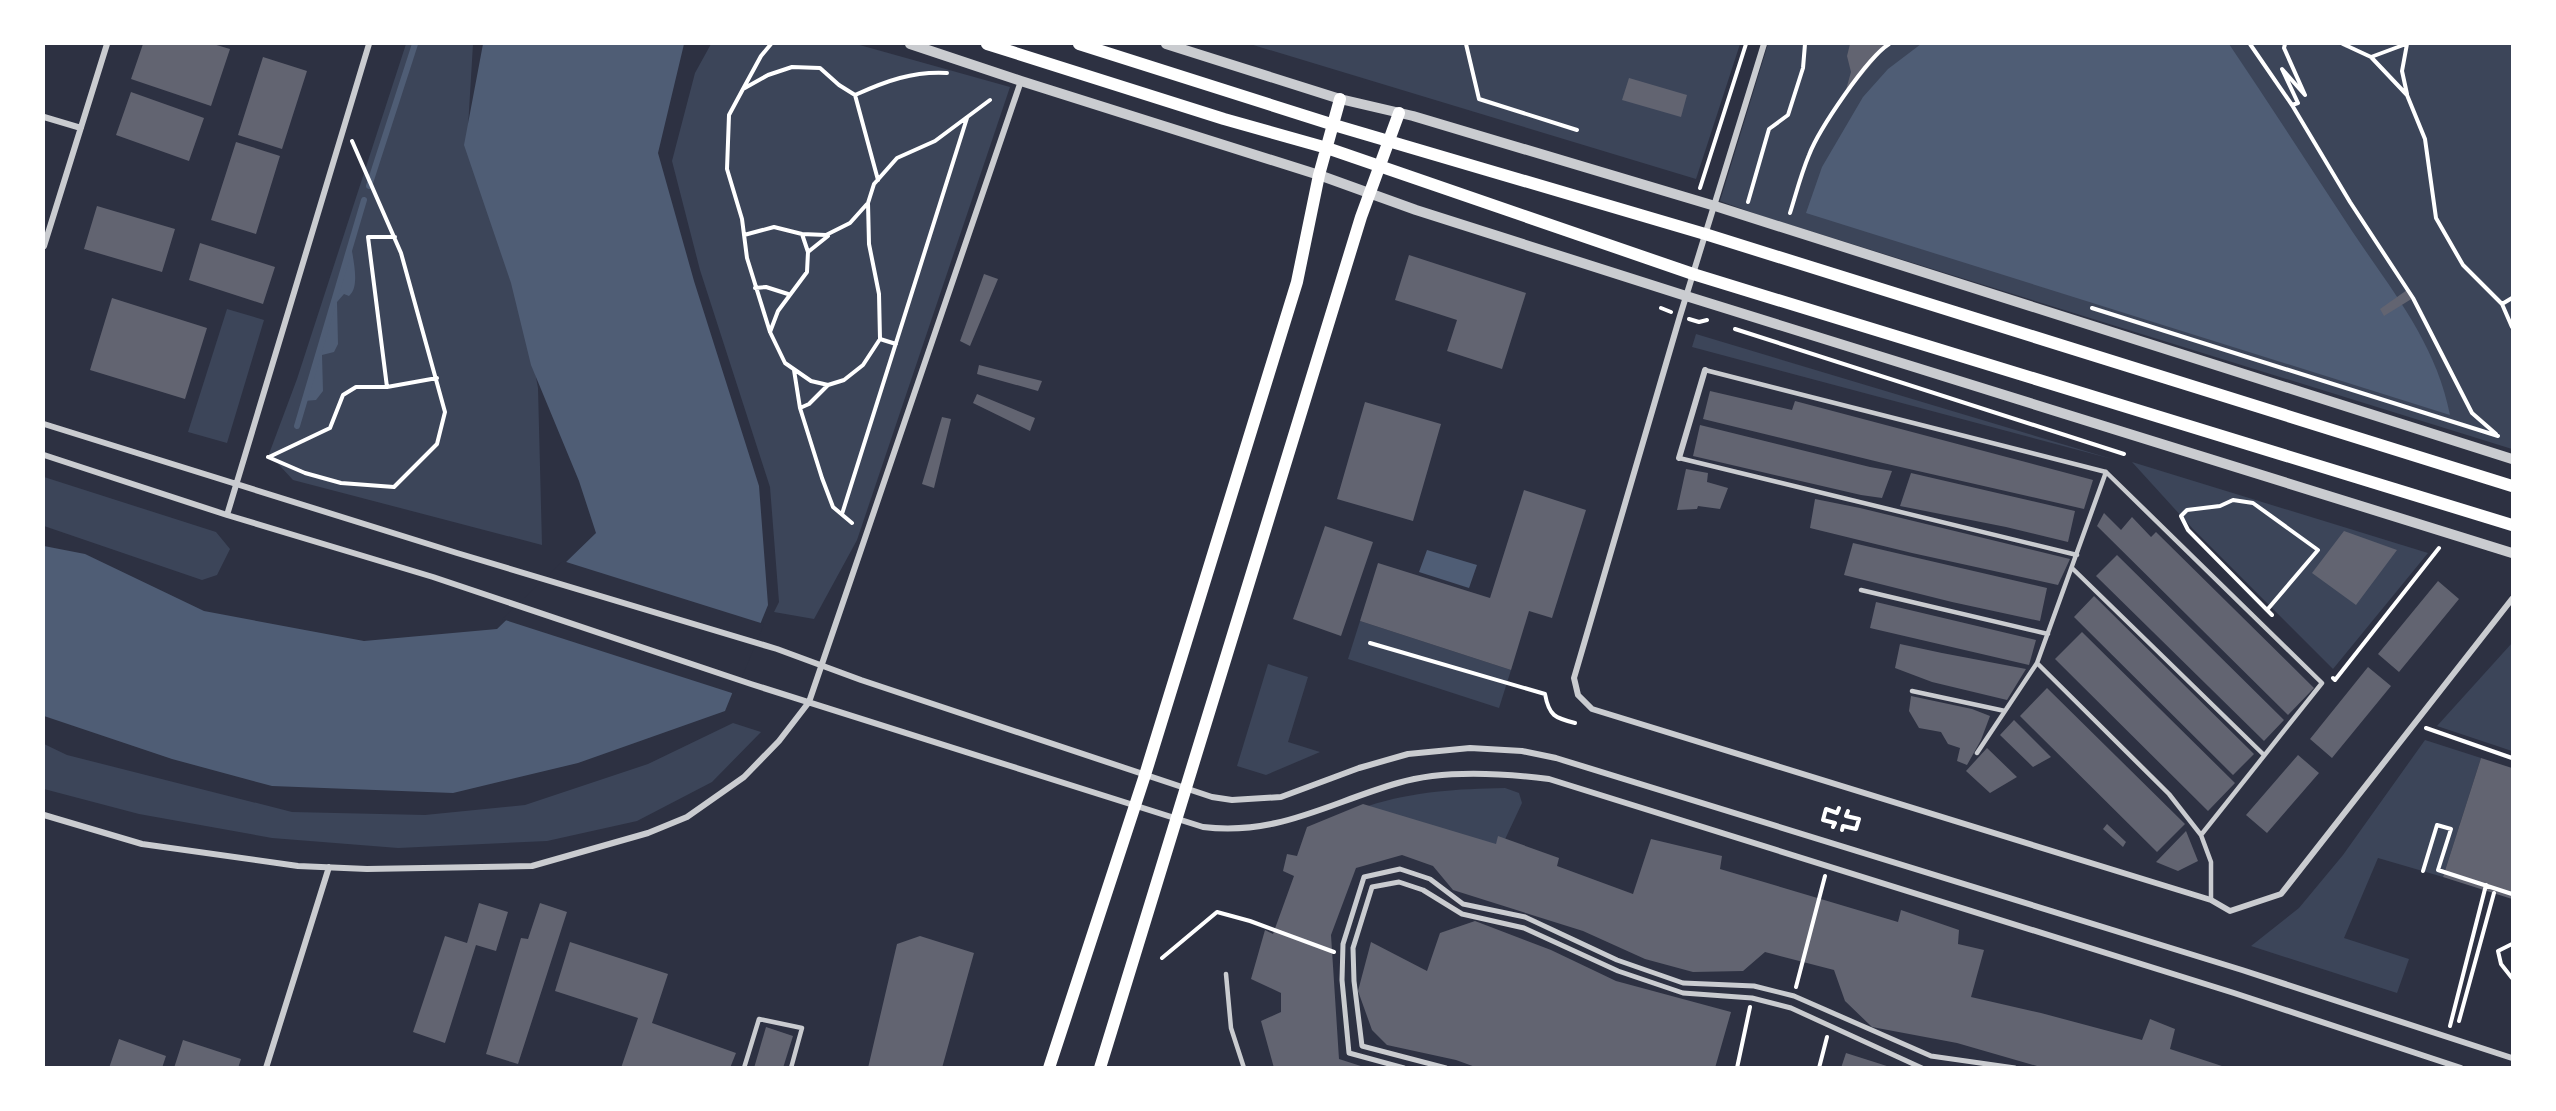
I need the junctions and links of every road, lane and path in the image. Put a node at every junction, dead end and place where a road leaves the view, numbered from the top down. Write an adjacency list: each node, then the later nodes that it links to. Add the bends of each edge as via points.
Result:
1 (107, 44): 31 (street)
2 (369, 44): 29 (street)
3 (771, 44): 20 (path)
4 (909, 44): 19 (street)
5 (987, 44): 34 (main road, via 1224,120)
6 (1078, 44): 30 (main road)
7 (1166, 44): 23 (street)
8 (1466, 44): 32 (path, via 1479,99)
9 (1746, 44): 38 (path)
10 (1764, 44): 42 (street)
11 (1805, 44): 41 (path, via 1803,68 1788,115 1769,129 1748,203)
12 (1889, 44): 44 (path, via 1878,51 1846,94 1809,154)
13 (2250, 44): 25 (path)
14 (2285, 44): 25 (path, via 2306,95 2282,69 2298,103)
15 (2343, 44): 17 (path)
16 (2406, 44): 17 (path); 22 (path, via 2402,71)
17 (2371, 57): 22 (path)
18 (956, 73): 21 (path, via 925,71 896,77)
19 (1021, 81): 36 (street); 97 (street)
20 (743, 88): 21 (path, via 792,66 820,68); 49 (path, via 729,115 727,170)
21 (855, 94): 37 (path)
22 (2407, 95): 58 (path, via 2425,139 2436,218 2463,265)
23 (1340, 99): 26 (street); 30 (main road)
24 (990, 100): 28 (path)
25 (2292, 105): 59 (path, via 2413,298 2472,413 2499,436)
26 (1399, 113): 33 (main road); 42 (street)
27 (44, 117): 31 (street)
28 (967, 117): 37 (path, via 934,141 897,158); 67 (path)
29 (344, 121): 50 (path); 80 (street)
30 (1334, 125): 33 (main road); 34 (main road)
31 (81, 128): 51 (street)
32 (1577, 130)
33 (1390, 142): 35 (main road); 48 (main road)
34 (1327, 148): 35 (main road); 36 (main road)
35 (1380, 166): 39 (main road); 53 (main road)
36 (1319, 175): 39 (street); 107 (main road, via 1297,282)
37 (878, 180): 40 (path)
38 (1700, 188)
39 (1370, 193): 56 (street); 108 (main road)
40 (868, 203): 46 (path, via 850,223); 66 (path)
41 (1758, 205)
42 (1715, 206): 48 (street); 78 (street)
43 (1779, 210): 44 (path)
44 (1790, 213): 45 (path)
45 (1801, 216)
46 (833, 231): 47 (path, via 826,235); 52 (path)
47 (802, 234): 49 (path, via 774,227); 52 (path)
48 (1705, 234): 53 (street); 81 (main road)
49 (744, 235): 54 (path)
50 (395, 237): 70 (path); 72 (path, via 368,237)
51 (44, 246)
52 (808, 252): 55 (path, via 807,272)
53 (1693, 274): 56 (street); 85 (main road)
54 (754, 288): 55 (path, via 766,287); 65 (path)
55 (788, 294): 65 (path)
56 (1686, 296): 61 (street); 87 (street)
57 (2512, 298): 58 (path)
58 (2502, 304): 64 (path)
59 (2087, 307)
60 (1661, 308): 61 (path)
61 (1680, 316): 62 (path); 123 (street, via 1574,678 1578,695 1592,709)
62 (1717, 323)
63 (1728, 327): 75 (path)
64 (2512, 327)
65 (770, 332): 68 (path, via 785,363)
66 (880, 339): 67 (path); 71 (path, via 863,365 844,380)
67 (896, 344): 82 (path)
68 (794, 369): 71 (path, via 811,381); 73 (path)
69 (1705, 370): 77 (street); 79 (lane)
70 (437, 378): 72 (path); 72 (path, via 445,412 437,444 394,487 341,483 268,457 330,428 343,395 349,391 356,387)
71 (828, 385): 73 (path)
72 (387, 387)
73 (800, 408): 82 (path, via 833,507)
74 (44, 424): 80 (street)
75 (2124, 454)
76 (44, 455): 83 (street)
77 (1679, 458): 88 (lane)
78 (2512, 459)
79 (2106, 472): 88 (lane); 105 (lane, via 2322,683)
80 (236, 484): 83 (street); 97 (street)
81 (2512, 486)
82 (842, 514): 84 (path)
83 (227, 515): 100 (street, via 433,577)
84 (852, 523)
85 (2512, 525)
86 (2439, 548): 98 (path, via 2335,680)
87 (2512, 553)
88 (2077, 555): 89 (lane)
89 (2072, 568): 94 (lane); 105 (lane)
90 (1861, 590): 94 (lane)
91 (2512, 599): 123 (street, via 2281,894 2230,910)
92 (2267, 610): 92 (path, via 2318,550 2253,503 2233,500 2220,506 2187,510 2181,516 2188,530); 93 (path)
93 (2275, 618)
94 (2048, 634): 96 (lane)
95 (1370, 643): 102 (path, via 1545,694 1548,709 1558,719)
96 (2037, 663): 101 (lane); 116 (lane, via 2169,794)
97 (823, 666): 100 (street); 107 (street)
98 (2328, 672)
99 (1912, 691): 101 (lane)
100 (809, 702): 109 (street); 117 (street, via 744,777 687,817 648,833 532,866)
101 (2005, 711): 104 (lane)
102 (1575, 723)
103 (2426, 728): 106 (path)
104 (1977, 753)
105 (2264, 755): 116 (lane)
106 (2512, 758)
107 (1145, 776): 108 (street); 109 (main road)
108 (1187, 789): 113 (main road); 134 (street, via 1232,800 1281,797 1408,754 1470,748 1522,751 1556,758 2208,960)
109 (1135, 806): 113 (street); 138 (main road)
110 (1839, 808): 114 (path, via 1837,813 1826,809 1823,820 1834,823)
111 (1848, 811): 115 (path, via 1846,816 1859,819 1856,829 1844,826)
112 (44, 815): 117 (street, via 142,844)
113 (1178, 820): 139 (main road); 147 (street, via 1230,830 1280,824 1400,782 1455,774 1549,779)
114 (1833, 827)
115 (1842, 830)
116 (2201, 835): 123 (lane, via 2211,862)
117 (329, 867): 135 (street)
118 (2422, 870): 120 (path, via 2437,825 2451,829 2439,870)
119 (1825, 876): 129 (path)
120 (2485, 888): 122 (path); 133 (path)
121 (2494, 893): 131 (path)
122 (2512, 894)
123 (2211, 900)
124 (2512, 944): 128 (path, via 2498,951 2501,964)
125 (1343, 956): 126 (path, via 1217,912); 129 (street, via 1343,944 1364,877 1400,869 1430,879 1464,904 1525,917 1617,960 1683,983 1751,986); 141 (street, via 1349,1053)
126 (1162, 958)
127 (1227, 974): 140 (lane, via 1231,1028)
128 (2512, 978)
129 (1794, 996): 146 (street, via 1931,1056)
130 (1752, 998): 132 (street, via 1791,1008); 142 (street, via 1683,993 1618,971 1524,928 1462,914 1407,884 1372,887 1353,948 1362,1046); 143 (path)
131 (2459, 1021)
132 (1830, 1026): 144 (path); 145 (street)
133 (2448, 1034)
134 (2512, 1058)
135 (266, 1068)
136 (744, 1068): 137 (lane, via 759,1019 802,1028)
137 (791, 1068)
138 (1049, 1068)
139 (1100, 1068)
140 (1244, 1068)
141 (1404, 1068)
142 (1446, 1068)
143 (1737, 1068)
144 (1819, 1068)
145 (1922, 1068)
146 (2015, 1068)
147 (2461, 1068)

